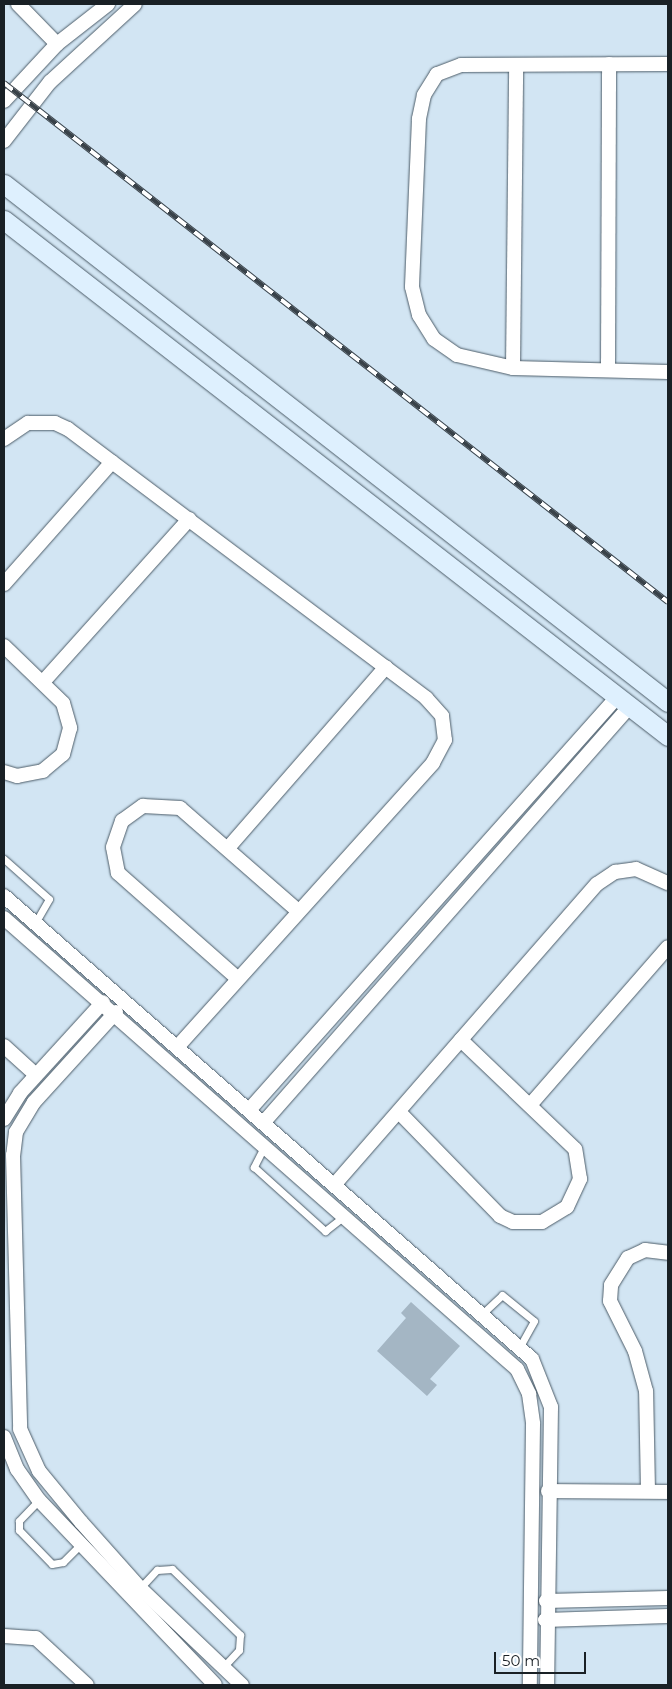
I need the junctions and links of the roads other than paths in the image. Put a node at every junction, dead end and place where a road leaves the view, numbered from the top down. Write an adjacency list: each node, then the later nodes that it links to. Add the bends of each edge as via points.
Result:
1 (18, 4): 4 (street)
2 (108, 4): 4 (street)
3 (135, 4): 9 (street, via 50,82)
4 (57, 44): 8 (street)
5 (609, 64): 6 (street); 7 (street); 15 (street)
6 (668, 64)
7 (516, 65): 14 (street); 14 (street, via 461,65 437,74 424,95 412,287 419,315 434,339 457,355)
8 (4, 101)
9 (4, 141)
10 (4, 184): 12 (street)
11 (4, 220): 13 (street)
12 (75, 239): 13 (street); 18 (street)
13 (58, 260): 20 (street)
14 (514, 368): 15 (street)
15 (608, 370): 16 (street)
16 (668, 372)
17 (4, 439): 19 (street, via 28,422 55,423)
18 (349, 451): 20 (street); 27 (street)
19 (112, 462): 21 (street); 22 (street)
20 (332, 472): 26 (street)
21 (189, 519): 24 (street); 25 (street)
22 (4, 584)
23 (4, 646): 25 (street)
24 (386, 668): 32 (street); 36 (street, via 442,716 445,734 440,752)
25 (43, 682): 31 (street, via 68,715 69,742 59,759 43,771 17,776)
26 (624, 701): 28 (street); 29 (street); 30 (street)
27 (668, 702)
28 (586, 732): 30 (street); 50 (street)
29 (668, 736)
30 (598, 742): 52 (street)
31 (4, 772)
32 (228, 848): 36 (street); 42 (street, via 180,808 155,804 122,821 113,846 116,866 127,884)
33 (4, 859): 38 (lane, via 49,899)
34 (668, 883): 46 (street, via 636,869 605,877)
35 (4, 896): 38 (street)
36 (297, 910): 42 (street)
37 (4, 918): 41 (street)
38 (35, 923): 39 (street)
39 (59, 943): 41 (street); 48 (street)
40 (668, 947): 53 (street)
41 (47, 956): 43 (street)
42 (236, 978): 48 (street)
43 (103, 1002): 44 (street); 45 (street)
44 (116, 1012): 49 (street); 58 (street)
45 (69, 1038): 49 (street); 51 (street)
46 (461, 1040): 53 (street); 55 (street)
47 (4, 1046): 51 (street)
48 (178, 1046): 54 (street)
49 (81, 1050): 61 (street, via 21,1121)
50 (285, 1072): 52 (street); 54 (street)
51 (36, 1075): 56 (street)
52 (297, 1083): 57 (street)
53 (531, 1104): 55 (street, via 575,1149 580,1179 567,1207 555,1216 528,1224 500,1216)
54 (250, 1109): 57 (street)
55 (399, 1112): 62 (street)
56 (4, 1119)
57 (264, 1122): 59 (street)
58 (265, 1144): 60 (street); 63 (lane, via 254,1167 325,1230)
59 (304, 1156): 60 (street); 62 (street)
60 (293, 1169): 63 (street)
61 (9, 1178): 74 (street, via 20,1429 39,1472)
62 (335, 1184): 65 (street)
63 (344, 1215): 67 (street)
64 (668, 1253): 71 (street, via 645,1250 628,1258 610,1285 610,1301 635,1351 646,1390)
65 (483, 1313): 66 (street); 68 (lane, via 502,1295 534,1321)
66 (498, 1327): 67 (street); 68 (street)
67 (488, 1342): 77 (street, via 517,1368 529,1394 533,1424)
68 (520, 1346): 70 (street, via 548,1390)
69 (4, 1437): 73 (street, via 17,1468)
70 (548, 1491): 71 (street); 78 (street)
71 (648, 1492): 72 (street)
72 (668, 1492)
73 (39, 1500): 75 (street); 76 (lane, via 18,1521 19,1530 52,1564 63,1562)
74 (81, 1522): 75 (street); 79 (street)
75 (67, 1533): 76 (street)
76 (79, 1546): 91 (street)
77 (530, 1565): 78 (street); 89 (street)
78 (546, 1565): 82 (street)
79 (140, 1588): 87 (street); 87 (lane, via 157,1570 172,1569 240,1635 239,1650)
80 (668, 1598): 81 (street)
81 (597, 1600): 82 (street); 84 (street)
82 (546, 1601): 85 (street)
83 (668, 1616): 84 (street)
84 (598, 1617): 85 (street)
85 (545, 1620): 88 (street)
86 (4, 1636): 90 (street, via 36,1638)
87 (224, 1667): 92 (street)
88 (546, 1667): 89 (street); 94 (street)
89 (530, 1668): 93 (street)
90 (87, 1685)
91 (215, 1685)
92 (242, 1685)
93 (530, 1685)
94 (547, 1685)

